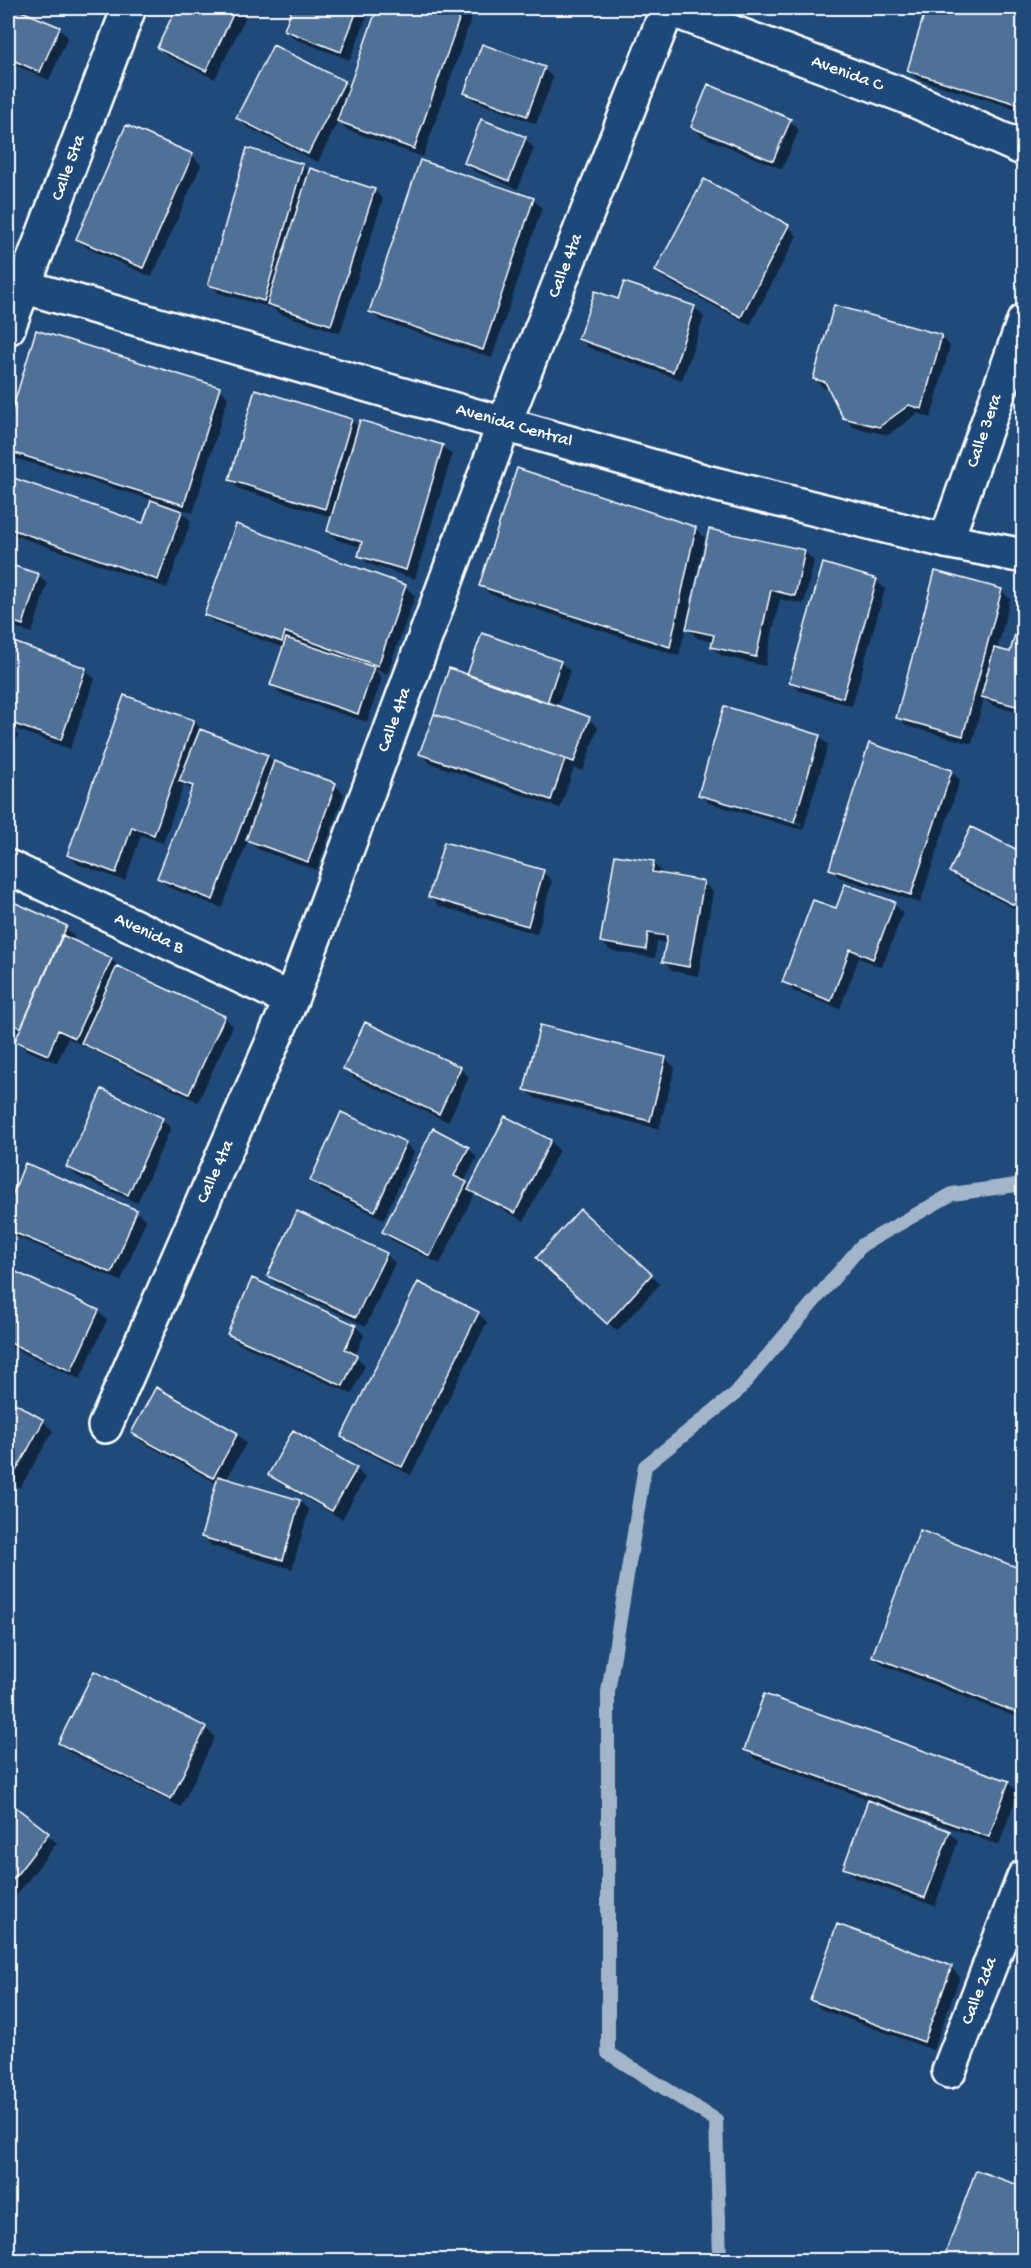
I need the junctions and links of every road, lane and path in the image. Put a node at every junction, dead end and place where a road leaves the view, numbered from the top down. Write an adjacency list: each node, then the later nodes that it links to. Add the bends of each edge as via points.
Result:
1 (129, 8): 4 (street, Calle 5ta)
2 (667, 8): 3 (street, Avenida C, via 902,95); 7 (street, Calle 4ta)
3 (1023, 149)
4 (16, 285): 6 (street, Calle 5ta); 7 (street, Avenida Central)
5 (1023, 321): 8 (street, Calle 3era)
6 (8, 328)
7 (504, 424): 8 (street, Avenida Central, via 710,483); 11 (street, Calle 4ta)
8 (946, 541): 9 (street, Avenida Central)
9 (1023, 556)
10 (8, 867): 11 (street, Avenida B)
11 (291, 1000): 12 (street, Calle 4ta)
12 (105, 1426)
13 (1023, 1877): 14 (street, Calle 2da)
14 (949, 2071)

